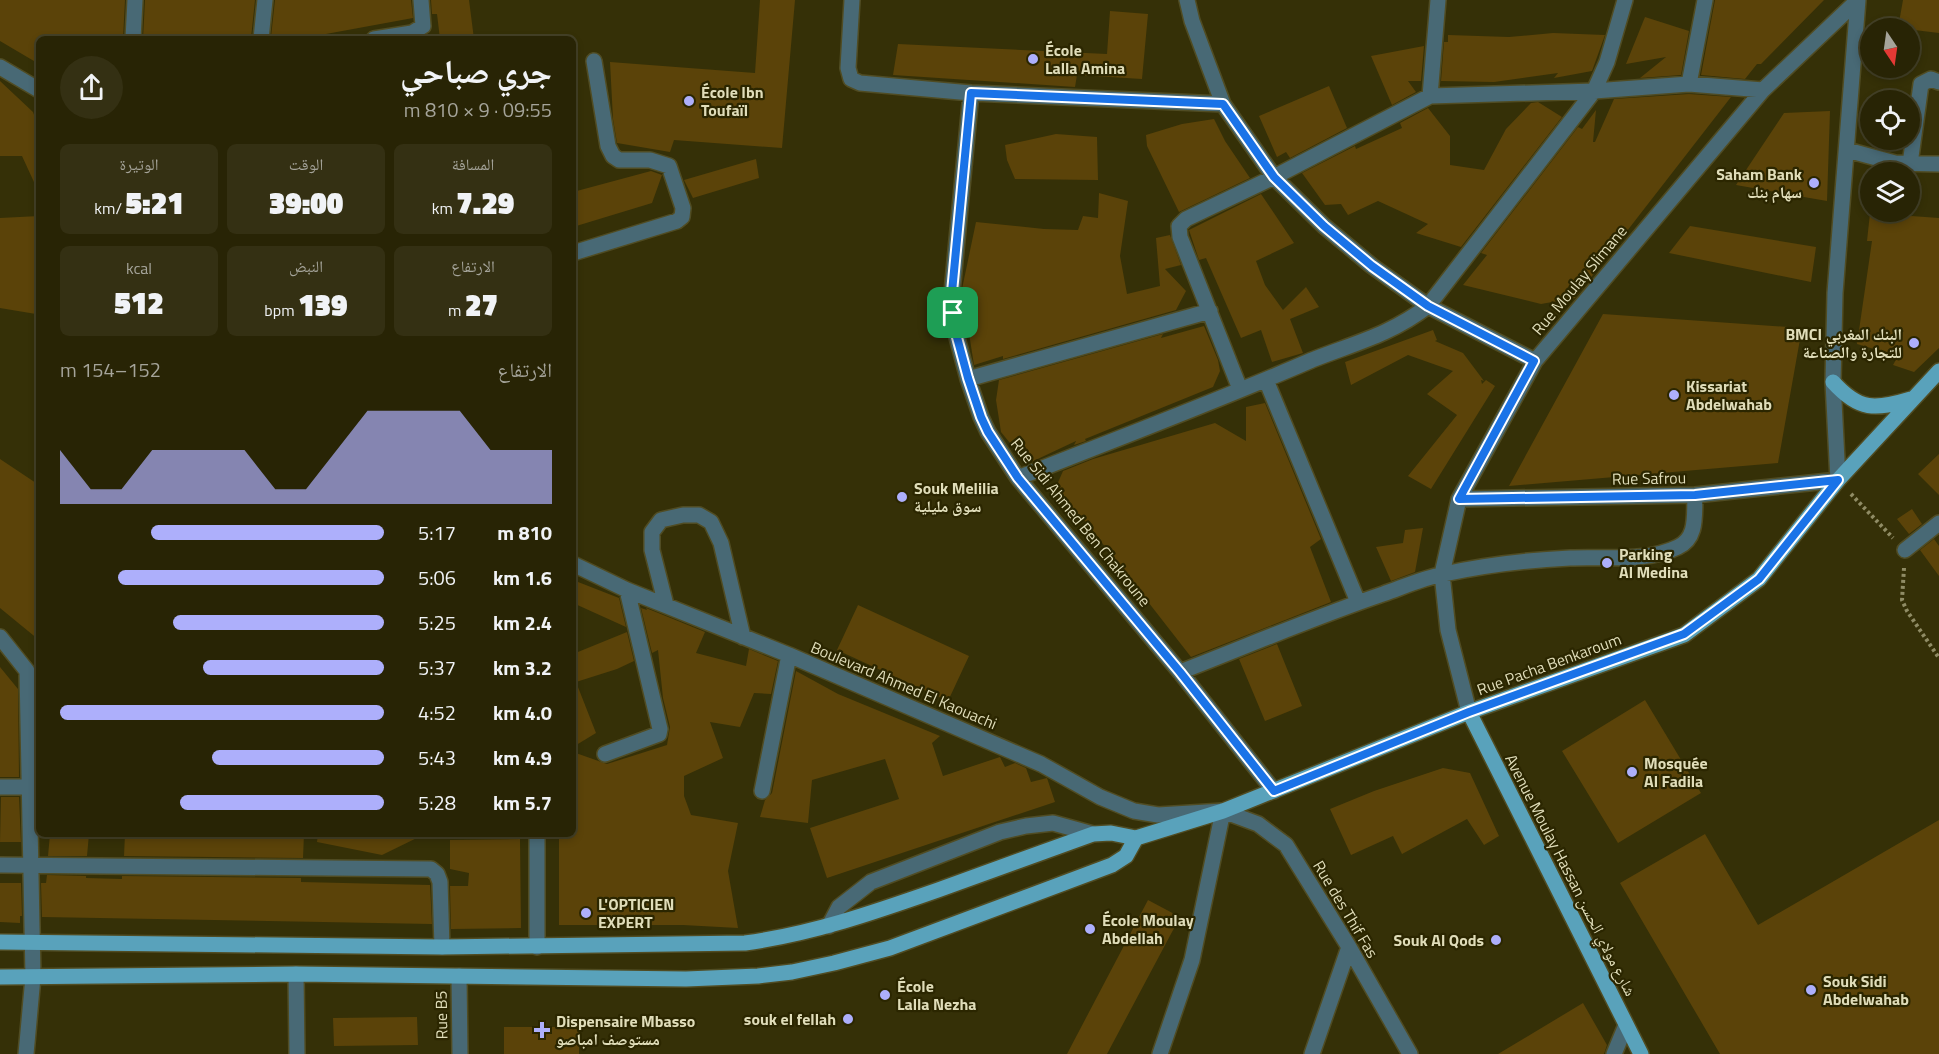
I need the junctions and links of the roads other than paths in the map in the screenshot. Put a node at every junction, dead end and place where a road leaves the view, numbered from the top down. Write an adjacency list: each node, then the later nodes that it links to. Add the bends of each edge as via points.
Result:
1 (135, 0): 10 (street)
2 (265, 0): 11 (street)
3 (421, 0): 12 (street, via 423,26 412,33)
4 (852, 0): 20 (street, via 848,68 851,79)
5 (1187, 0): 22 (street)
6 (1438, 0): 21 (street)
7 (1625, 0): 19 (street)
8 (1705, 0): 16 (street)
9 (1858, 0): 18 (street, Rue Moulay Slimane); 23 (street)
10 (133, 36)
11 (261, 36)
12 (393, 36)
13 (594, 61): 29 (street, via 613,156 669,166 683,208 677,221)
14 (0, 67): 17 (street)
15 (1939, 82): 25 (street, via 1930,79 1921,84)
16 (1689, 84): 18 (street); 19 (street)
17 (36, 88)
18 (1763, 90): 32 (street, Rue Moulay Slimane)
19 (1594, 91): 21 (street); 30 (street)
20 (971, 93): 22 (street); 34 (street, Rue Sidi Ahmed Ben Chakroune, via 952,292 955,330)
21 (1431, 96): 28 (street)
22 (1223, 104): 28 (street)
23 (1847, 150): 24 (street); 36 (street, via 1835,293)
24 (1891, 162)
25 (1910, 162)
26 (1920, 164): 27 (street)
27 (1939, 164)
28 (1274, 177): 30 (street, via 1324,226); 31 (street, via 1186,219 1179,226)
29 (576, 252)
30 (1428, 306): 32 (street); 35 (street, via 1377,337)
31 (1210, 311): 34 (street); 37 (street)
32 (1534, 361): 42 (street, Rue Moulay Slimane)
33 (1939, 371): 38 (main road, Rue Pacha Benkaroum)
34 (968, 378): 39 (street, Rue Sidi Ahmed Ben Chakroune, via 988,432)
35 (1266, 380): 37 (street); 48 (street)
36 (1833, 382): 38 (main road, via 1848,398 1869,406); 40 (street)
37 (1240, 389): 39 (street)
38 (1912, 399): 40 (main road, Rue Pacha Benkaroum)
39 (1018, 478): 54 (street, Rue Sidi Ahmed Ben Chakroune)
40 (1838, 480): 41 (street, Rue Safrou); 55 (main road, Rue Pacha Benkaroum, via 1759,579 1684,634)
41 (1695, 495): 42 (street, Rue Safrou); 46 (street, via 1691,537 1667,552 1527,562)
42 (1459, 499): 46 (street, Rue Moulay Slimane)
43 (1939, 523): 44 (street)
44 (1905, 550)
45 (576, 565): 47 (street, Boulevard Ahmed El Kaouachi)
46 (1442, 574): 48 (street); 55 (street, Rue Moulay Slimane, via 1448,630)
47 (627, 590): 49 (street, Boulevard Ahmed El Kaouachi); 56 (street, via 660,729 659,734)
48 (1358, 602): 54 (street)
49 (666, 605): 51 (street, Boulevard Ahmed El Kaouachi); 51 (street, via 652,550 652,531 661,520 683,514 699,515 711,522 721,543)
50 (0, 637): 53 (street)
51 (743, 637): 52 (street, Boulevard Ahmed El Kaouachi)
52 (789, 655): 59 (street); 61 (street, Boulevard Ahmed El Kaouachi, via 1041,764 1134,811 1158,815)
53 (33, 670): 58 (street)
54 (1180, 672): 60 (street, Rue Sidi Ahmed Ben Chakroune)
55 (1469, 712): 60 (main road, Rue Pacha Benkaroum); 77 (main road, Avenue Moulay Hassan شارع مولاي الحسن)
56 (604, 754)
57 (0, 787): 58 (street)
58 (29, 787): 66 (street)
59 (762, 791)
60 (1274, 791): 61 (main road, Rue Pacha Benkaroum)
61 (1223, 812): 64 (main road, Rue Pacha Benkaroum); 72 (street, Rue des Thif Fas, via 1258,824 1286,845); 81 (street, via 1192,960)
62 (1093, 834): 64 (main road); 67 (main road); 67 (street, via 1053,823 1000,832 872,882 839,907)
63 (537, 837): 70 (street)
64 (1136, 838): 74 (main road, via 1126,856 1112,865 890,948 792,972 717,979)
65 (0, 865): 66 (street)
66 (30, 865): 68 (street); 71 (street, via 431,869 440,882)
67 (829, 927): 70 (main road, via 745,943)
68 (31, 941): 69 (main road); 71 (main road); 76 (street)
69 (0, 942)
70 (537, 946): 71 (main road)
71 (442, 947)
72 (1349, 947): 82 (street); 83 (street, Rue des Thif Fas)
73 (296, 974): 74 (main road); 76 (main road); 79 (street)
74 (459, 976): 80 (street, Rue B5)
75 (0, 977): 76 (main road)
76 (33, 977): 78 (street)
77 (1626, 1024): 84 (street); 85 (main road, Avenue Moulay Hassan شارع مولاي الحسن)
78 (26, 1054)
79 (297, 1054)
80 (460, 1054)
81 (1160, 1054)
82 (1312, 1054)
83 (1410, 1054)
84 (1614, 1054)
85 (1641, 1054)

